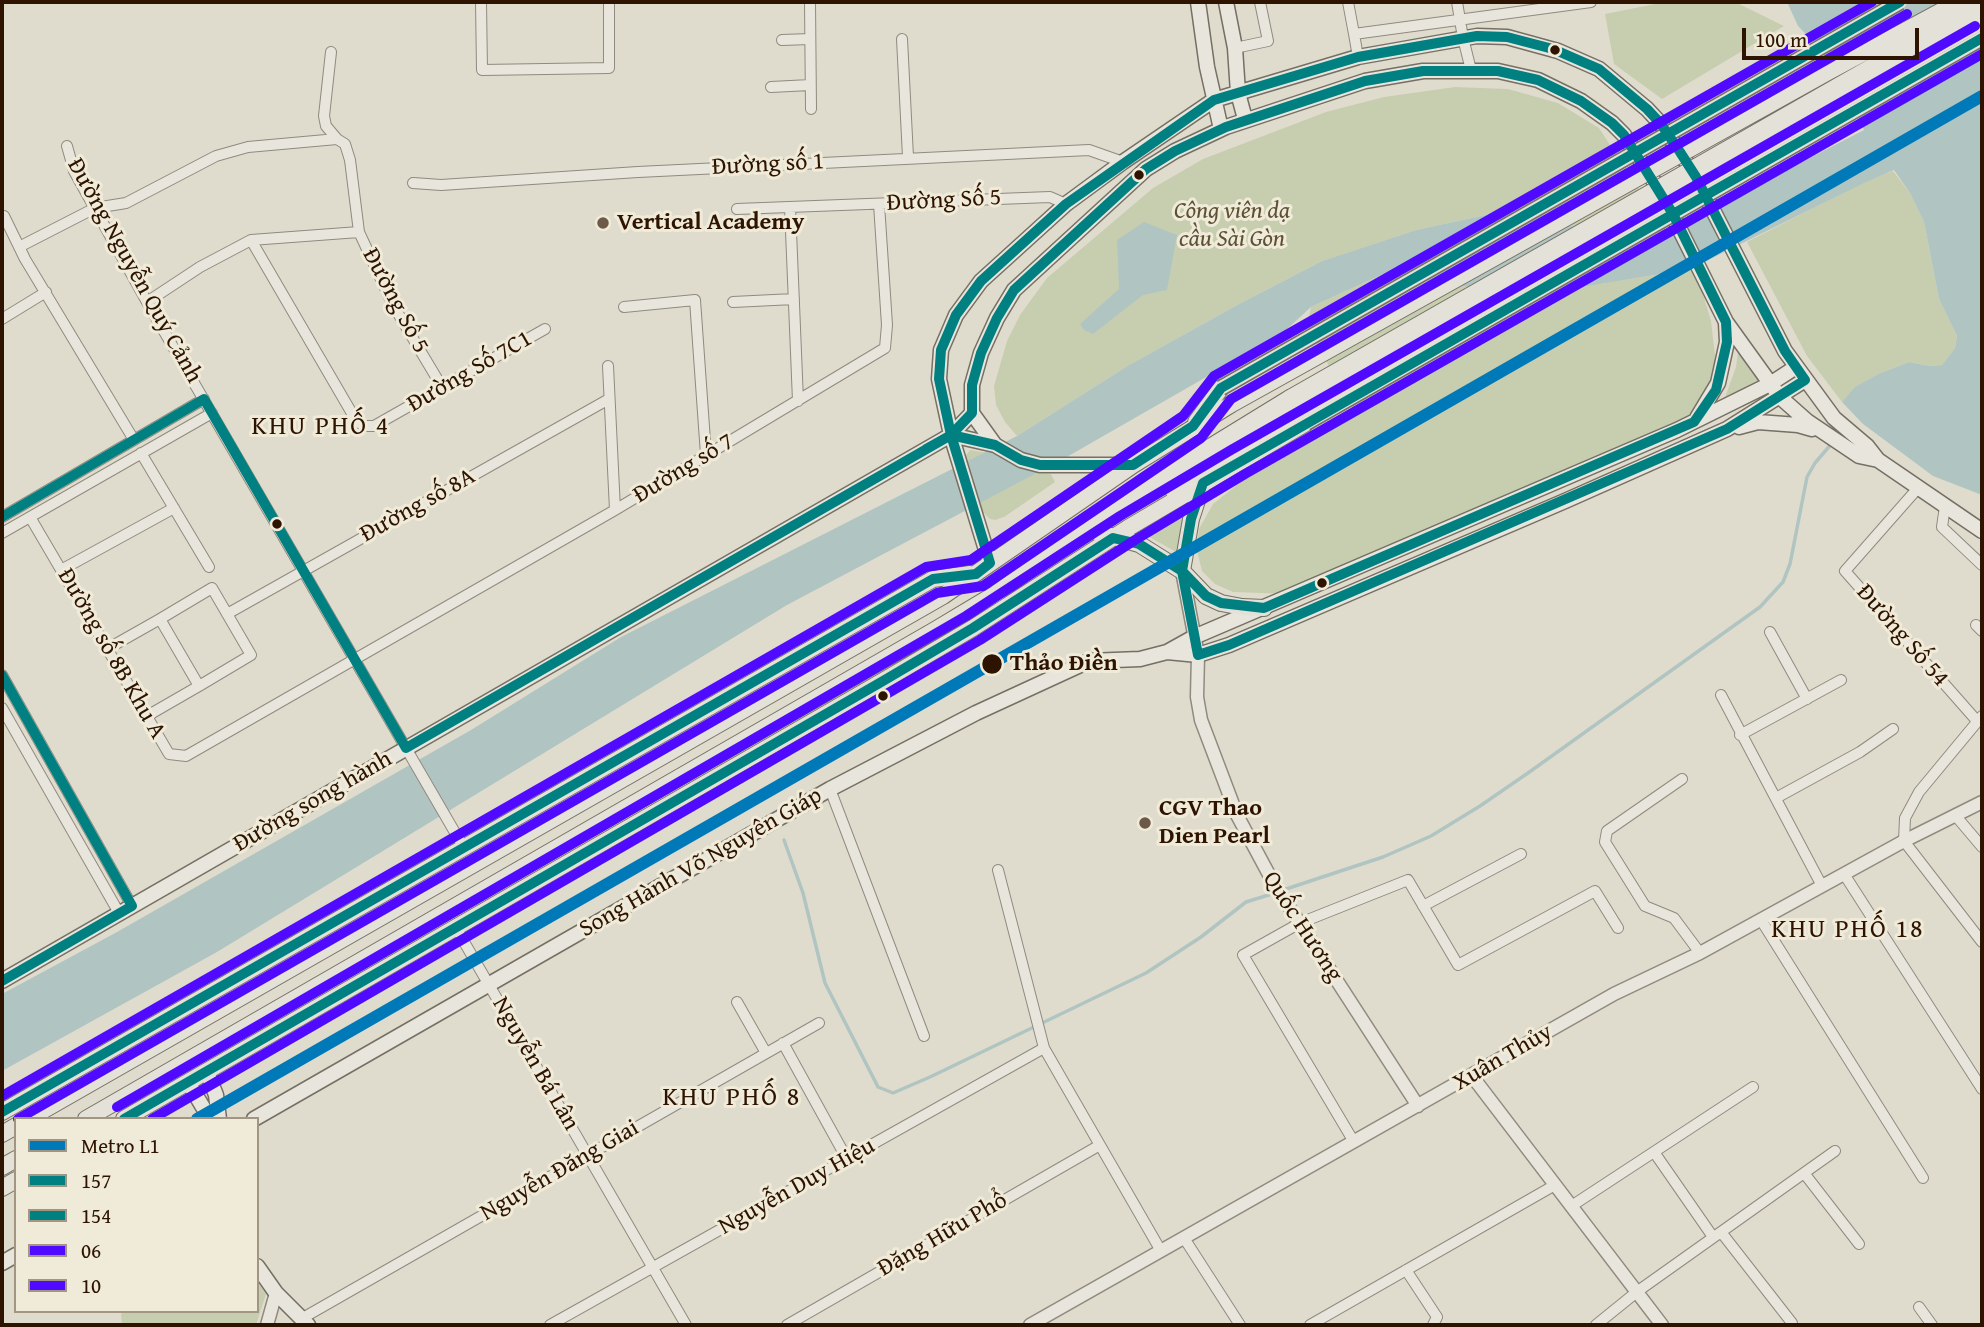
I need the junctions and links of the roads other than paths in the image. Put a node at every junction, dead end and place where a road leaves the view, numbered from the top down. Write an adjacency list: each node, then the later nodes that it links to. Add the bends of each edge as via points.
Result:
1 (481, 2): 2 (street, via 482,70 609,68)
2 (609, 2)
3 (810, 2): 19 (street)
4 (1198, 2): 29 (main road)
5 (1226, 2): 22 (main road)
6 (1261, 2): 22 (street, via 1268,41)
7 (1348, 2): 16 (street)
8 (1457, 2): 14 (street)
9 (1591, 2): 12 (street)
10 (1900, 2): 60 (main road, bridge)
11 (1958, 2): 69 (highway, bridge)
12 (1570, 3): 14 (street)
13 (1982, 4): 65 (highway, bridge)
14 (1460, 20): 16 (street); 17 (street)
15 (1982, 21): 65 (highway, bridge)
16 (1354, 34): 24 (street)
17 (1463, 38): 24 (main road); 25 (street); 56 (main road, bridge, via 1507,37 1558,51 1598,69 1647,109 1696,177)
18 (1982, 38): 65 (main road, bridge)
19 (810, 39): 21 (street); 26 (street)
20 (902, 39): 35 (street)
21 (782, 40)
22 (1235, 48): 28 (main road)
23 (331, 52): 33 (street, via 324,116)
24 (1358, 57): 28 (main road)
25 (1471, 71): 31 (main road, via 1423,71 1365,81); 53 (main road, bridge, via 1498,71 1538,80 1612,123 1662,194)
26 (810, 85): 27 (street); 30 (street)
27 (771, 87)
28 (1238, 93): 29 (main road); 31 (main road)
29 (1214, 100): 32 (main road); 36 (main road)
30 (811, 109)
31 (1245, 120): 32 (main road)
32 (1221, 129): 67 (main road, via 1146,169 1014,290 981,353 972,385)
33 (337, 139): 41 (street, via 248,147 216,156 126,203); 44 (street, via 345,144 349,160)
34 (67, 146): 41 (street, Đường Nguyễn Quý Cảnh, via 74,171)
35 (908, 157): 36 (street, Đường số 1, via 1089,150); 37 (street, Đường số 1, via 441,185)
36 (1123, 162): 39 (main road)
37 (412, 183)
38 (880, 204): 39 (street, Đường Số 5, via 1050,197); 40 (street, Đường Số 5); 64 (street, Đường số 7, via 885,348)
39 (1066, 204): 72 (main road, via 981,281 956,315 941,351 939,379)
40 (790, 207): 42 (street, Đường Số 5); 48 (street)
41 (95, 208): 46 (street); 49 (street, Đường Nguyễn Quý Cảnh)
42 (737, 209)
43 (4, 216): 46 (street)
44 (359, 232): 45 (street, Đường Số 5); 59 (street, Đường Số 5, via 393,305)
45 (251, 240): 49 (street, Đường Số 5); 59 (street, Đường Số 7C1, via 357,422 374,426)
46 (19, 247): 47 (street)
47 (46, 292): 52 (street); 73 (street)
48 (794, 299): 50 (street); 64 (street)
49 (147, 302): 63 (street, Đường Nguyễn Quý Cảnh)
50 (733, 302)
51 (624, 307): 77 (street, via 695,300)
52 (2, 319)
53 (1726, 322): 58 (main road); 68 (main road, via 1727,342 1718,383)
54 (545, 329): 59 (street, Đường Số 7C1)
55 (608, 366): 62 (street)
56 (1796, 367): 57 (main road); 58 (main road, Song Hành Võ Nguyên Giáp)
57 (1805, 380): 61 (main road, Song Hành Võ Nguyên Giáp); 75 (main road)
58 (1770, 384): 61 (main road); 68 (main road, Song Hành Võ Nguyên Giáp)
59 (442, 387)
60 (1221, 388): 69 (highway)
61 (1780, 397): 70 (main road, Song Hành Võ Nguyên Giáp); 71 (main road)
62 (609, 399): 84 (street); 95 (street, Đường số 8A)
63 (204, 400): 66 (street, Đường Nguyễn Quý Cảnh); 73 (street)
64 (798, 401): 77 (street, Đường số 7)
65 (1298, 411): 79 (highway); 80 (highway); 87 (highway)
66 (212, 413): 76 (street); 95 (street, Đường Nguyễn Quý Cảnh)
67 (972, 413): 72 (main road, Đường song hành); 74 (main road)
68 (1694, 422): 98 (main road, Song Hành Võ Nguyên Giáp)
69 (1193, 426): 78 (highway)
70 (1727, 429): 71 (main road, via 1758,422); 105 (main road, Song Hành Võ Nguyên Giáp)
71 (1823, 432): 75 (main road)
72 (951, 435): 74 (main road); 91 (main road); 118 (main road, Đường song hành)
73 (134, 440): 85 (street)
74 (995, 445): 78 (main road, via 1021,460 1052,466)
75 (1863, 451): 81 (main road)
76 (141, 453): 83 (street); 86 (street)
77 (706, 455): 84 (street, Đường số 7)
78 (1133, 465): 91 (highway)
79 (1209, 465): 80 (highway); 87 (highway, via 1114,526)
80 (1203, 482): 90 (highway); 96 (highway)
81 (1918, 488): 82 (main road); 114 (street, Đường Số 54, via 1845,571)
82 (1945, 506): 88 (main road); 92 (street, via 1942,527)
83 (174, 508): 93 (street); 94 (street)
84 (615, 510): 106 (street, Đường số 7)
85 (2, 517)
86 (30, 517): 89 (street); 94 (street, Đường số 8B Khu A)
87 (1086, 529): 90 (highway); 158 (highway, via 935,630)
88 (1982, 531)
89 (2, 533)
90 (1113, 538): 96 (highway, via 1139,544); 138 (highway, via 939,648)
91 (990, 563): 97 (highway)
92 (1982, 565)
93 (209, 567)
94 (61, 570): 103 (street, Đường số 8B Khu A)
95 (303, 570): 99 (street, Đường số 8A); 106 (street, Đường Nguyễn Quý Cảnh)
96 (1182, 571): 98 (highway, via 1206,596 1221,603); 102 (street, Quốc Hương)
97 (975, 573): 129 (highway, via 933,579); 157 (highway, via 932,602)
98 (1264, 608): 102 (main road, Song Hành Võ Nguyên Giáp)
99 (227, 614): 100 (street, via 212,588); 109 (street, via 251,656)
100 (160, 619): 103 (street); 109 (street)
101 (1770, 632): 111 (street)
102 (1194, 637): 104 (main road, Song Hành Võ Nguyên Giáp); 105 (street, Quốc Hương)
103 (107, 649): 113 (street, Đường số 8B Khu A)
104 (1167, 652): 105 (main road, Song Hành Võ Nguyên Giáp); 121 (main road, Song Hành Võ Nguyên Giáp, via 1140,659 1090,661 976,713)
105 (1198, 655): 137 (street, Quốc Hương, via 1196,697 1201,720 1237,815)
106 (355, 659): 113 (street, Đường số 8B Khu A, via 186,755 169,754); 118 (street, Đường Nguyễn Quý Cảnh)
107 (2, 676): 117 (street)
108 (1841, 680): 111 (street)
109 (199, 686): 113 (street)
110 (1721, 695): 116 (street)
111 (1807, 699): 116 (street)
112 (2, 708): 119 (street)
113 (147, 716)
114 (1979, 719): 127 (street, via 1919,792 1905,818)
115 (1894, 729): 122 (street)
116 (1740, 735): 122 (street)
117 (42, 748): 119 (street); 125 (street)
118 (410, 754): 129 (street, Đường Nguyễn Quý Cảnh); 135 (main road, Đường song hành)
119 (29, 756): 126 (street)
120 (1682, 779): 141 (street, via 1607,831 1605,842 1645,906 1674,918)
121 (831, 789): 143 (main road, Song Hành Võ Nguyên Giáp); 146 (street)
122 (1776, 798): 133 (street)
123 (1982, 802): 124 (street, Xuân Thủy)
124 (1955, 815): 127 (street, Xuân Thủy); 128 (street)
125 (87, 827): 126 (street); 135 (street)
126 (73, 834): 135 (street)
127 (1904, 841): 132 (street, Xuân Thủy); 140 (street)
128 (1982, 847)
129 (464, 848): 156 (highway)
130 (1521, 854): 134 (street)
131 (998, 870): 148 (street)
132 (1844, 874): 133 (street, Xuân Thủy); 154 (street)
133 (1822, 886): 136 (street, Xuân Thủy)
134 (1423, 906): 137 (street, via 1408,880); 139 (street, via 1458,965 1595,891)
135 (125, 910): 142 (main road, Đường song hành)
136 (1761, 920): 141 (street, Xuân Thủy); 170 (street)
137 (1300, 923): 155 (street, Quốc Hương); 163 (street, via 1242,955)
138 (456, 928): 143 (street, Nguyễn Bá Lân); 150 (highway)
139 (1618, 928)
140 (1982, 942)
141 (1700, 953): 151 (street, Xuân Thủy, via 1614,994)
142 (2, 981)
143 (489, 984): 162 (main road, Song Hành Võ Nguyên Giáp); 167 (street, Nguyễn Bá Lân)
144 (737, 1002): 149 (street)
145 (819, 1023): 147 (street, Nguyễn Đăng Giai)
146 (924, 1036)
147 (783, 1043): 149 (street, Nguyễn Đăng Giai); 168 (street)
148 (1044, 1048): 164 (street); 168 (street, Nguyễn Duy Hiệu)
149 (766, 1053): 167 (street, Nguyễn Đăng Giai)
150 (207, 1072): 152 (highway); 161 (main road)
151 (1472, 1076): 155 (street, Xuân Thủy); 171 (street)
152 (188, 1083): 159 (highway); 160 (main road)
153 (1753, 1087): 165 (street)
154 (1982, 1089)
155 (1418, 1106): 163 (street, Xuân Thủy)
156 (2, 1112)
157 (31, 1117)
158 (89, 1117)
159 (128, 1117)
160 (209, 1117)
161 (219, 1117)
162 (257, 1117)
163 (1354, 1142): 174 (street, Xuân Thủy)
164 (1100, 1145): 176 (street); 188 (street, Đặng Hữu Phổ)
165 (1654, 1152): 172 (street); 173 (street)
166 (1835, 1152): 169 (street)
167 (588, 1155): 177 (street, Nguyễn Bá Lân); 183 (street, Nguyễn Đăng Giai)
168 (847, 1159): 177 (street, Nguyễn Duy Hiệu)
169 (1804, 1173): 173 (street); 175 (street)
170 (1923, 1178)
171 (1555, 1185): 172 (street); 179 (street)
172 (1573, 1205): 180 (street)
173 (1717, 1234): 180 (street); 184 (street)
174 (1184, 1238): 176 (street, Xuân Thủy); 190 (street)
175 (1859, 1244)
176 (1161, 1251): 189 (street, Xuân Thủy)
177 (653, 1268): 186 (street, Nguyễn Duy Hiệu); 187 (street, Nguyễn Bá Lân)
178 (259, 1269): 181 (main road)
179 (1406, 1270): 191 (street); 192 (street, via 1437,1317)
180 (1638, 1291): 193 (street); 194 (street)
181 (276, 1293): 183 (main road); 185 (street)
182 (1919, 1307): 195 (street)
183 (305, 1322)
184 (1792, 1323)
185 (267, 1325)
186 (550, 1325)
187 (686, 1325)
188 (787, 1325)
189 (1030, 1325)
190 (1240, 1325)
191 (1310, 1325)
192 (1433, 1325)
193 (1596, 1325)
194 (1662, 1325)
195 (1932, 1325)

